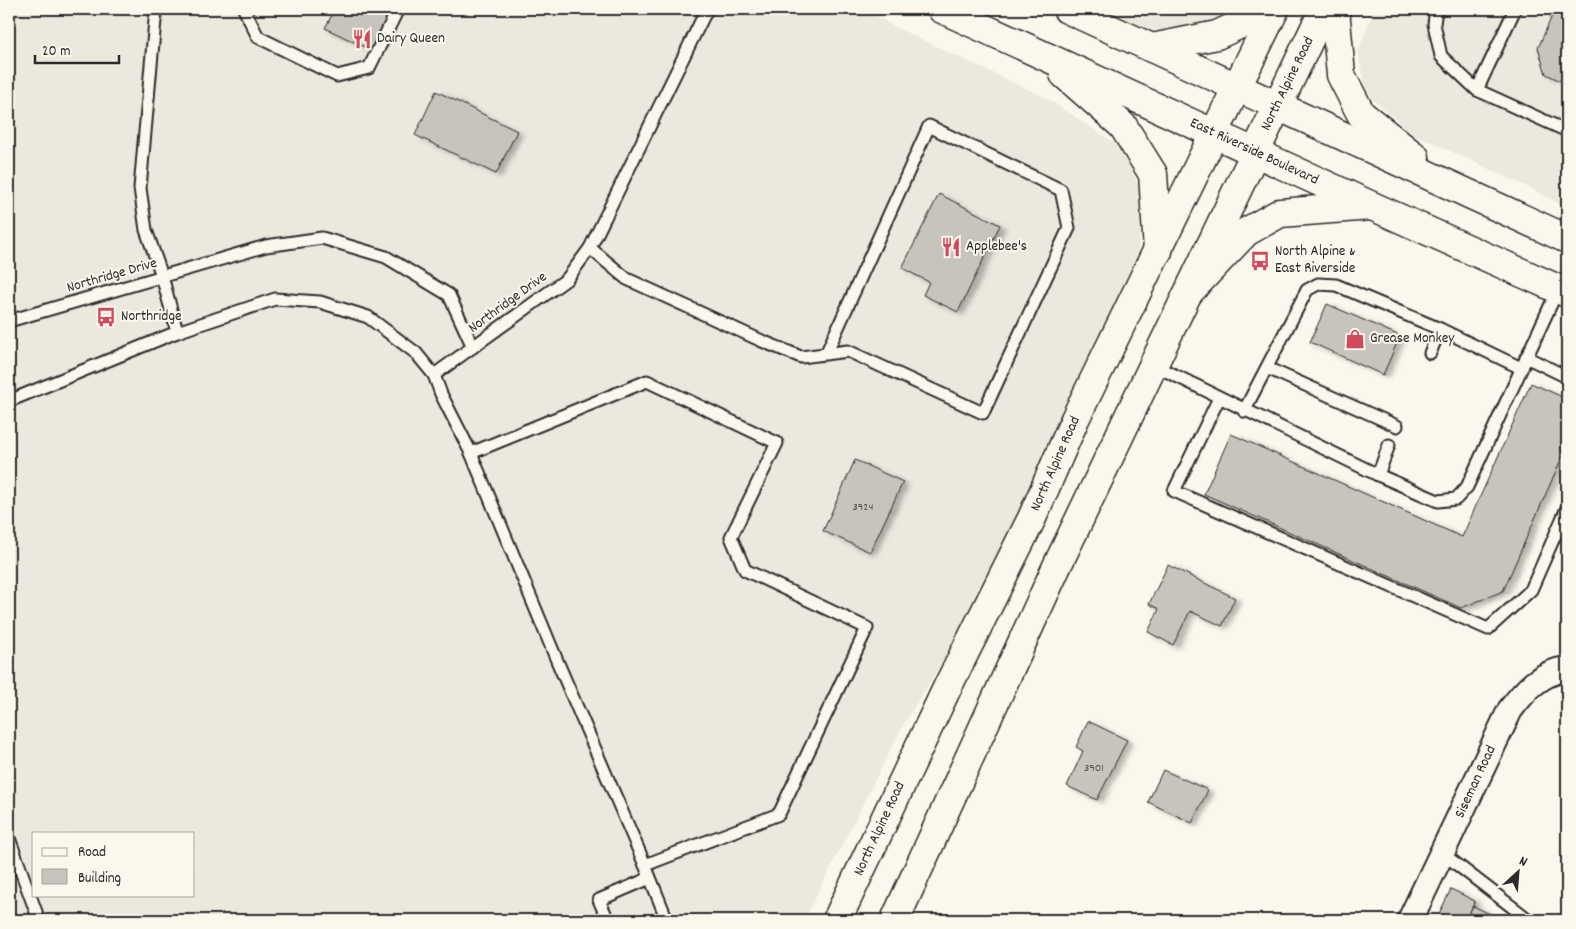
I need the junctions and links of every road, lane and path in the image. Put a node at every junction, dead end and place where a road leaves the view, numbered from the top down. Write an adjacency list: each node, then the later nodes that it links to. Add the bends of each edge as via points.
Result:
1 (156, 9): 26 (lane, via 140,188 146,230)
2 (244, 9): 3 (lane, via 258,37 337,76 369,68)
3 (398, 9)
4 (707, 9): 24 (lane, Northridge Drive)
5 (942, 9): 14 (main road, East Riverside Boulevard)
6 (1067, 9): 13 (main road)
7 (1259, 9): 13 (main road, via 1245,22 1217,35)
8 (1275, 9): 15 (main road, North Alpine Road)
9 (1324, 9): 17 (main road, North Alpine Road)
10 (1335, 9): 21 (main road, via 1341,75 1361,114)
11 (1436, 9): 16 (lane, via 1434,24 1441,56)
12 (1515, 9): 16 (lane)
13 (1152, 48): 15 (main road)
14 (1042, 54): 19 (main road, East Riverside Boulevard); 25 (main road, via 1123,126 1153,174)
15 (1237, 87): 17 (main road); 19 (main road, North Alpine Road)
16 (1477, 90): 18 (lane)
17 (1278, 106): 20 (main road, North Alpine Road); 21 (main road)
18 (1567, 131)
19 (1215, 134): 20 (main road, East Riverside Boulevard); 25 (main road, North Alpine Road)
20 (1255, 152): 22 (main road, East Riverside Boulevard); 28 (main road, North Alpine Road)
21 (1452, 186): 23 (main road)
22 (1372, 206): 27 (main road, East Riverside Boulevard); 28 (main road, via 1280,213 1246,232)
23 (1567, 239)
24 (590, 248): 32 (lane, Northridge Drive, via 567,279); 34 (lane, via 627,279 762,342 801,357)
25 (1158, 251): 49 (main road, North Alpine Road)
26 (162, 276): 29 (lane, Northridge Drive); 31 (lane); 32 (lane, Northridge Drive, via 266,246 322,238 386,257 449,295)
27 (1562, 291): 35 (lane)
28 (1189, 292): 36 (main road, North Alpine Road)
29 (9, 321)
30 (1440, 329): 33 (lane); 37 (lane, via 1336,285 1318,284 1307,290); 38 (lane)
31 (177, 332): 39 (lane, via 275,300 320,302 368,317 416,353); 42 (lane)
32 (473, 347): 39 (lane)
33 (1430, 353)
34 (826, 354): 34 (lane, via 848,351 984,413 1069,228 1061,190 929,126)
35 (1526, 357): 38 (lane); 40 (lane)
36 (1154, 366): 41 (lane); 50 (main road, North Alpine Road)
37 (1267, 368): 43 (lane); 44 (lane)
38 (1521, 368): 47 (lane, via 1467,487 1456,499 1438,501)
39 (434, 375): 46 (lane)
40 (1567, 377)
41 (1219, 398): 43 (lane); 48 (lane, via 1174,491 1488,629 1531,590)
42 (9, 401)
43 (1244, 411): 47 (lane)
44 (1397, 426)
45 (1389, 445): 47 (lane)
46 (471, 453): 54 (lane); 54 (lane, via 647,381 777,443 731,537 745,570 867,628 779,814)
47 (1378, 475)
48 (1567, 508)
49 (1032, 518): 50 (main road); 59 (main road, North Alpine Road)
50 (1071, 536): 60 (main road, North Alpine Road)
51 (1567, 669): 53 (street, Siseman Road, via 1534,683 1510,710)
52 (9, 838): 56 (lane)
53 (1442, 853): 61 (street, Siseman Road); 62 (lane)
54 (645, 865): 55 (lane)
55 (650, 878): 57 (lane, via 599,900); 58 (lane)
56 (38, 920)
57 (608, 920)
58 (667, 920)
59 (837, 920)
60 (895, 920)
61 (1410, 920)
62 (1530, 920)

